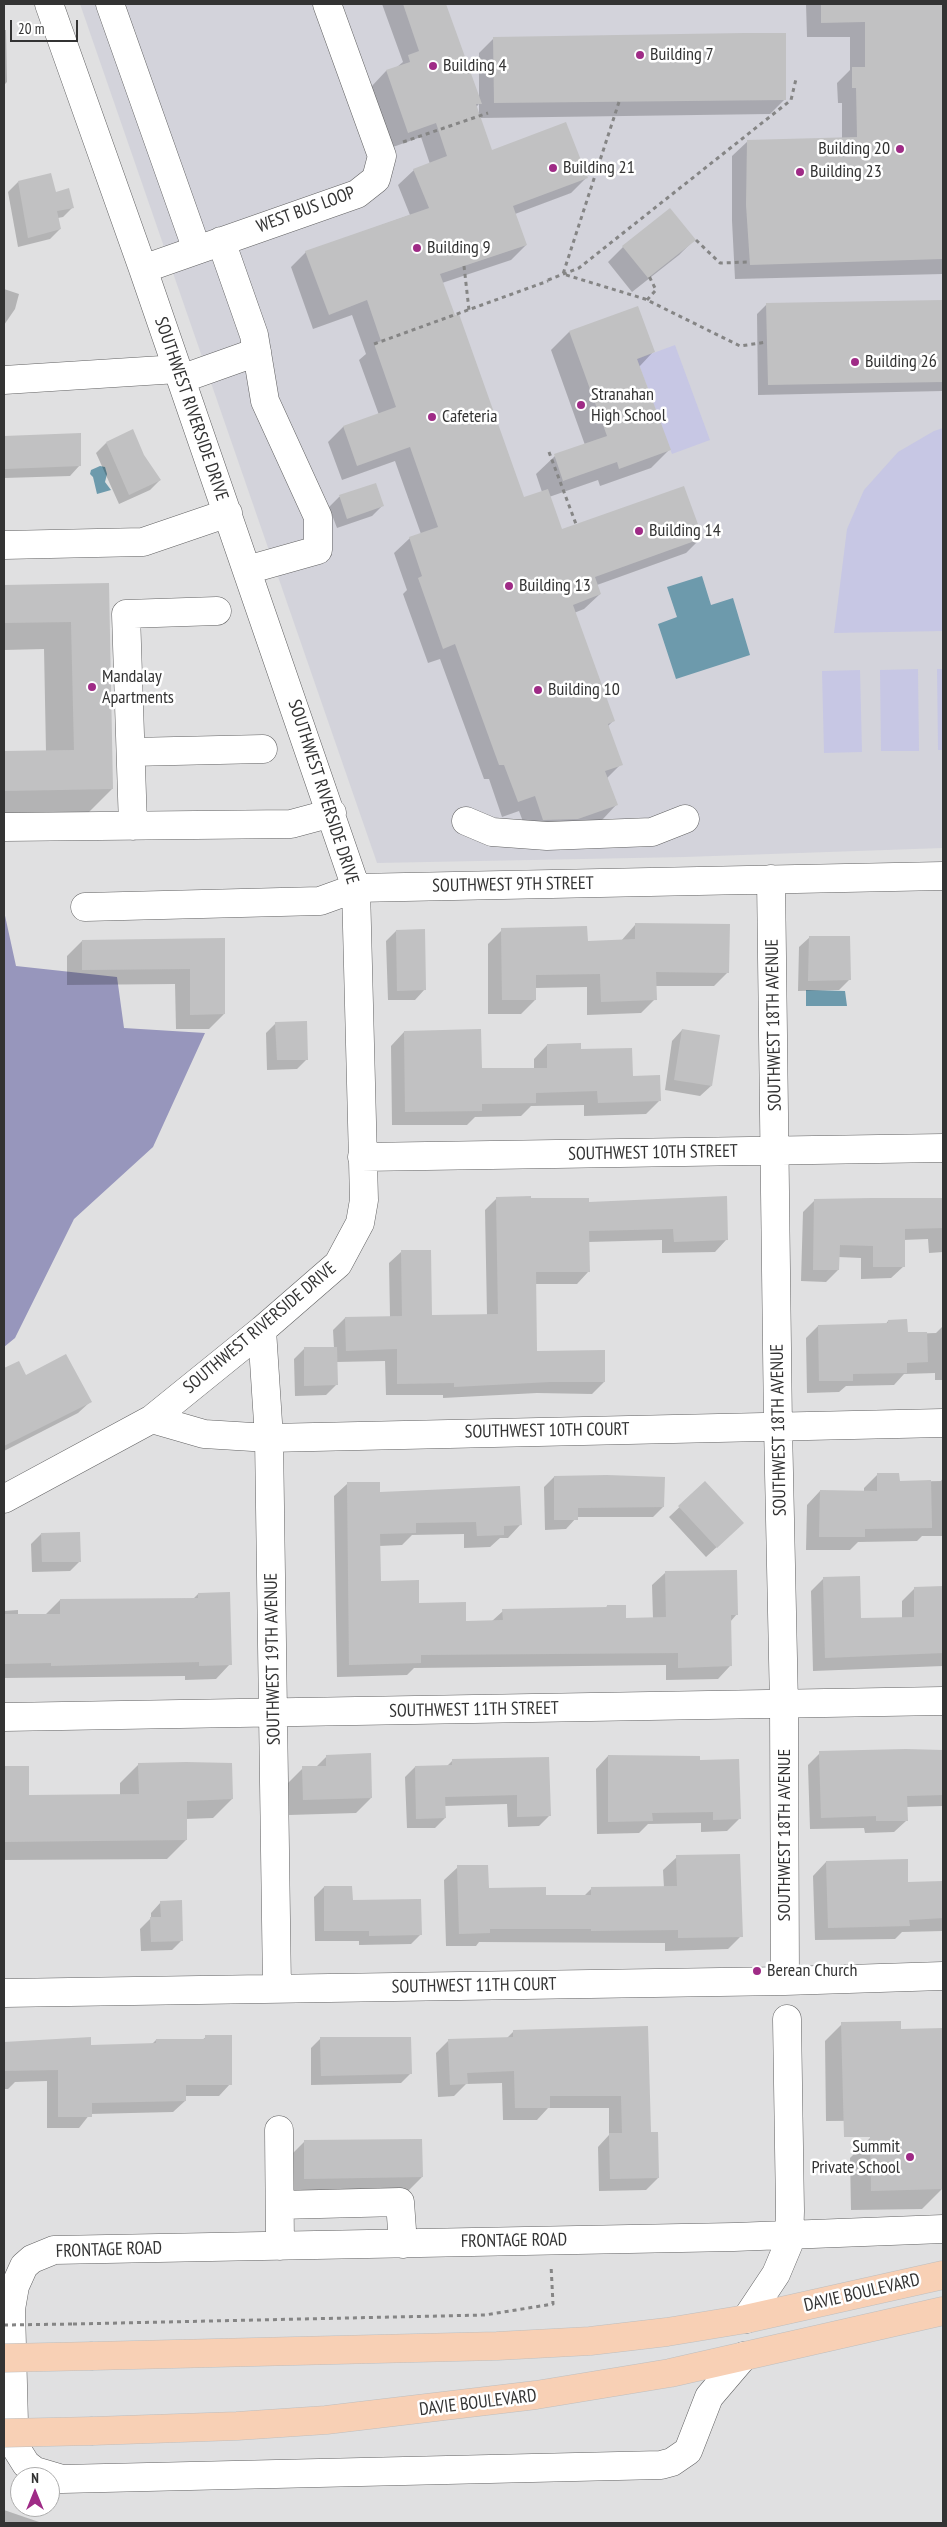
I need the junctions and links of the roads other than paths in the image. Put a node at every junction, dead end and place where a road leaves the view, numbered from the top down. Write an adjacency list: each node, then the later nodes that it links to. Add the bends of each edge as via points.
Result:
1 (49, 4): 5 (street, SOUTHWEST RIVERSIDE DRIVE)
2 (110, 4): 4 (street)
3 (327, 4): 4 (street, WEST BUS LOOP, via 382,156 376,179 358,194)
4 (209, 246): 5 (street, WEST BUS LOOP); 6 (street, via 254,335)
5 (143, 269): 7 (street, SOUTHWEST RIVERSIDE DRIVE)
6 (257, 352): 7 (street); 11 (street, via 265,401 318,517 318,550)
7 (179, 374): 8 (street); 9 (street, SOUTHWEST RIVERSIDE DRIVE)
8 (4, 380)
9 (228, 513): 10 (street, via 143,542); 11 (street, SOUTHWEST RIVERSIDE DRIVE)
10 (4, 544)
11 (247, 570): 15 (street, SOUTHWEST RIVERSIDE DRIVE)
12 (217, 611): 14 (street, via 126,614)
13 (263, 749): 14 (street)
14 (131, 752): 18 (street)
15 (332, 813): 18 (street, via 291,824); 22 (street, SOUTHWEST RIVERSIDE DRIVE)
16 (685, 819): 17 (street, via 652,832 547,836 492,832)
17 (466, 821)
18 (133, 826): 19 (street)
19 (4, 827)
20 (943, 876): 21 (street, SOUTHWEST 9TH STREET)
21 (771, 879): 22 (street, SOUTHWEST 9TH STREET); 25 (street, SOUTHWEST 18TH AVENUE)
22 (356, 888): 23 (street, SOUTHWEST 9TH STREET, via 320,901); 26 (street, SOUTHWEST RIVERSIDE DRIVE)
23 (85, 907)
24 (943, 1148): 25 (street, SOUTHWEST 10TH STREET)
25 (776, 1151): 26 (street, SOUTHWEST 10TH STREET); 30 (street, SOUTHWEST 18TH AVENUE)
26 (362, 1157): 27 (street, SOUTHWEST RIVERSIDE DRIVE, via 364,1200 360,1223 338,1264)
27 (262, 1330): 28 (street, SOUTHWEST RIVERSIDE DRIVE); 31 (street, SOUTHWEST 19TH AVENUE)
28 (152, 1419): 31 (street, SOUTHWEST 10TH COURT, via 204,1434); 32 (street, SOUTHWEST RIVERSIDE DRIVE)
29 (943, 1423): 30 (street, SOUTHWEST 10TH COURT)
30 (778, 1426): 31 (street, SOUTHWEST 10TH COURT); 34 (street, SOUTHWEST 18TH AVENUE)
31 (269, 1438): 35 (street, SOUTHWEST 19TH AVENUE)
32 (4, 1499)
33 (943, 1701): 34 (street, SOUTHWEST 11TH STREET)
34 (784, 1705): 35 (street, SOUTHWEST 11TH STREET); 38 (street, SOUTHWEST 18TH AVENUE)
35 (274, 1713): 36 (street, SOUTHWEST 11TH STREET); 39 (street, SOUTHWEST 19TH AVENUE)
36 (4, 1717)
37 (943, 1976): 38 (street, SOUTHWEST 11TH COURT)
38 (785, 1981): 39 (street, SOUTHWEST 11TH COURT)
39 (277, 1988): 40 (street, SOUTHWEST 11TH COURT)
40 (4, 1993)
41 (787, 2019): 45 (street)
42 (279, 2130): 43 (street)
43 (280, 2205): 46 (street, via 400,2202); 47 (street)
44 (943, 2229): 45 (street, FRONTAGE ROAD)
45 (790, 2235): 46 (street, FRONTAGE ROAD); 50 (street, via 776,2274)
46 (402, 2244): 47 (street, FRONTAGE ROAD)
47 (280, 2246): 51 (street, FRONTAGE ROAD, via 65,2250 42,2254 24,2266 15,2286 11,2309 16,2448 26,2464 53,2478 74,2479 661,2465 688,2451 709,2397)
48 (943, 2275): 50 (main road, DAVIE BOULEVARD)
49 (943, 2311): 51 (main road, DAVIE BOULEVARD)
50 (746, 2319): 52 (main road, DAVIE BOULEVARD, bridge, via 629,2337 545,2344)
51 (744, 2356): 53 (main road, DAVIE BOULEVARD, bridge, via 584,2388 432,2409 280,2424)
52 (4, 2358)
53 (4, 2433)

